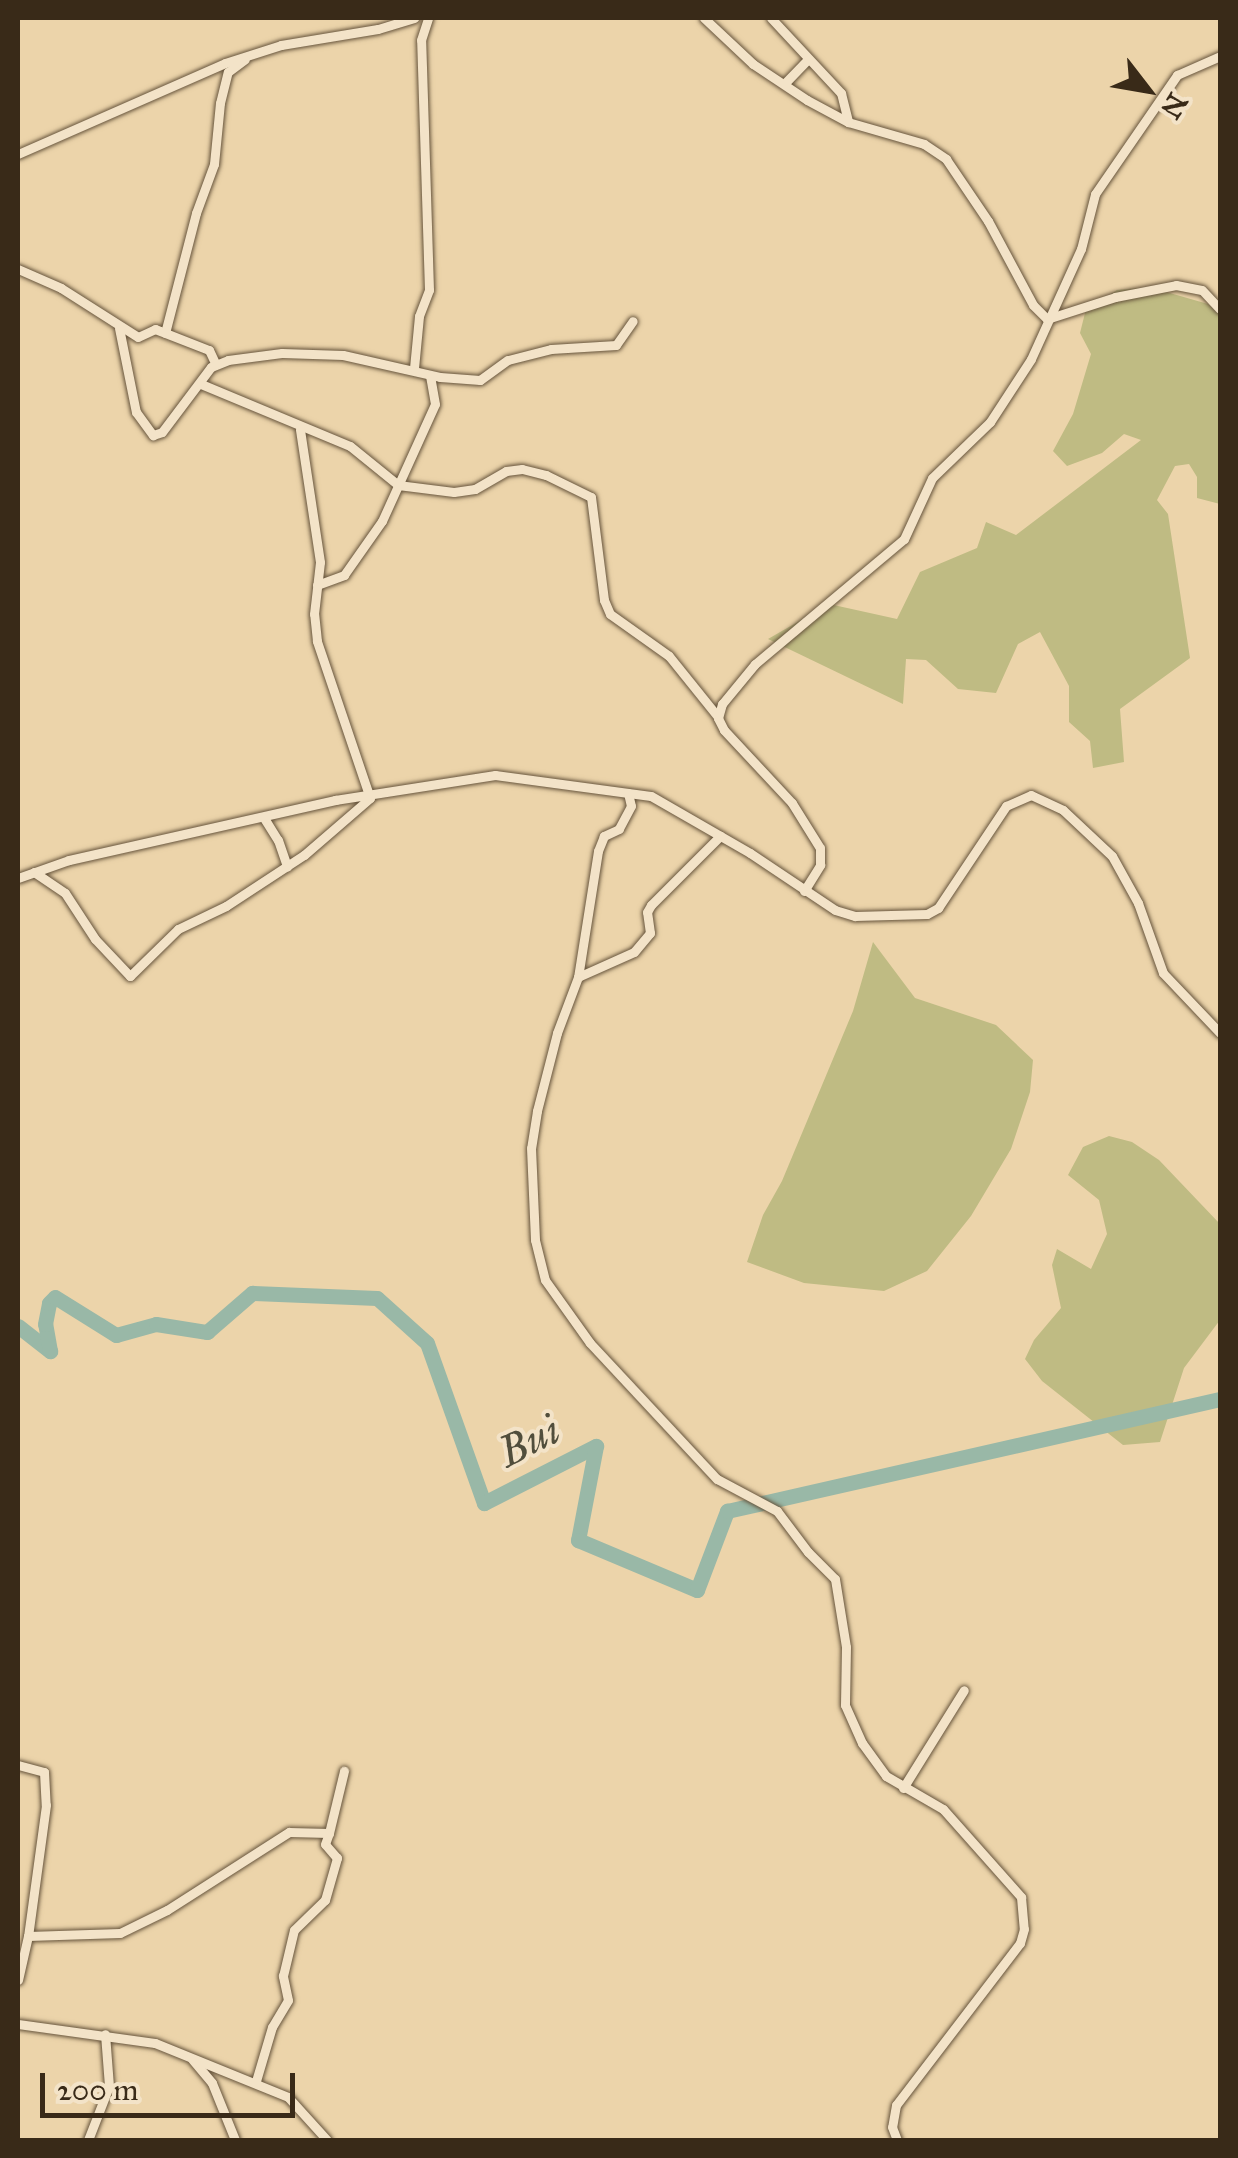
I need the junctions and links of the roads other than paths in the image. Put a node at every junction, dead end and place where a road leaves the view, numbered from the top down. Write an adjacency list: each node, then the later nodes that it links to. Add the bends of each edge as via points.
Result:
1 (414, 18): 5 (street)
2 (428, 18): 18 (street, via 421,40 430,290 418,316)
3 (704, 18): 8 (street)
4 (771, 18): 7 (street)
5 (251, 54): 10 (street); 16 (street, via 228,72 214,164)
6 (1220, 56): 13 (street, via 1177,75 1095,194 1081,249)
7 (808, 59): 8 (street); 9 (street, via 841,93)
8 (784, 84): 9 (street)
9 (848, 122): 13 (street, via 904,136 946,160 982,209 1033,305)
10 (18, 154)
11 (18, 269): 15 (street)
12 (1220, 309): 13 (street, via 1202,290 1176,286 1115,296)
13 (1048, 319): 24 (street, via 1005,403 932,478 904,539 755,664 728,694)
14 (633, 320): 19 (street, via 616,345 508,360 480,380)
15 (119, 328): 16 (street, via 138,337 155,329); 20 (street, via 136,412 153,435)
16 (165, 333): 17 (street, via 212,351)
17 (215, 364): 18 (street, via 292,353); 20 (street)
18 (414, 368): 19 (street)
19 (430, 375): 22 (street, via 435,404)
20 (201, 384): 21 (street)
21 (300, 429): 22 (street, via 350,446); 23 (street, via 320,562)
22 (398, 486): 23 (street, via 361,556 344,575); 24 (street, via 454,492 522,469 591,497 610,614 669,656)
23 (317, 585): 26 (street, via 316,641)
24 (718, 718): 32 (street, via 792,803 820,848 820,864)
25 (628, 793): 26 (street, via 495,776); 28 (street, via 652,796); 33 (street, via 632,806 619,829 604,836 592,872)
26 (370, 798): 27 (street); 29 (street)
27 (264, 818): 29 (street); 30 (street)
28 (720, 836): 32 (street); 33 (street, via 651,905 650,933 634,952)
29 (287, 866): 30 (street, via 178,929 130,976 65,892)
30 (34, 872): 31 (street)
31 (18, 878)
32 (804, 891): 34 (street, via 851,916 933,912 1006,806 1020,796 1042,798 1112,856 1138,903 1163,974)
33 (578, 978): 38 (street, via 557,1033 531,1148 535,1240 545,1280 590,1343 696,1458 717,1478 778,1511 835,1579 846,1647 844,1705 862,1744)
34 (1220, 1033)
35 (964, 1690): 38 (street)
36 (18, 1765): 40 (street, via 44,1772)
37 (344, 1771): 39 (street)
38 (903, 1788): 49 (street, via 943,1809 1015,1886 1024,1929 896,2105)
39 (329, 1832): 40 (street, via 290,1832 120,1933); 45 (street, via 326,1844 336,1858 325,1900 294,1930 283,1976 288,2000)
40 (28, 1936): 41 (street)
41 (18, 1980)
42 (18, 2024): 43 (street)
43 (105, 2034): 44 (street); 46 (street, via 110,2086)
44 (177, 2051): 45 (street); 47 (street, via 190,2056 212,2083)
45 (256, 2081): 48 (street, via 288,2097)
46 (88, 2140)
47 (235, 2140)
48 (327, 2140)
49 (897, 2140)

